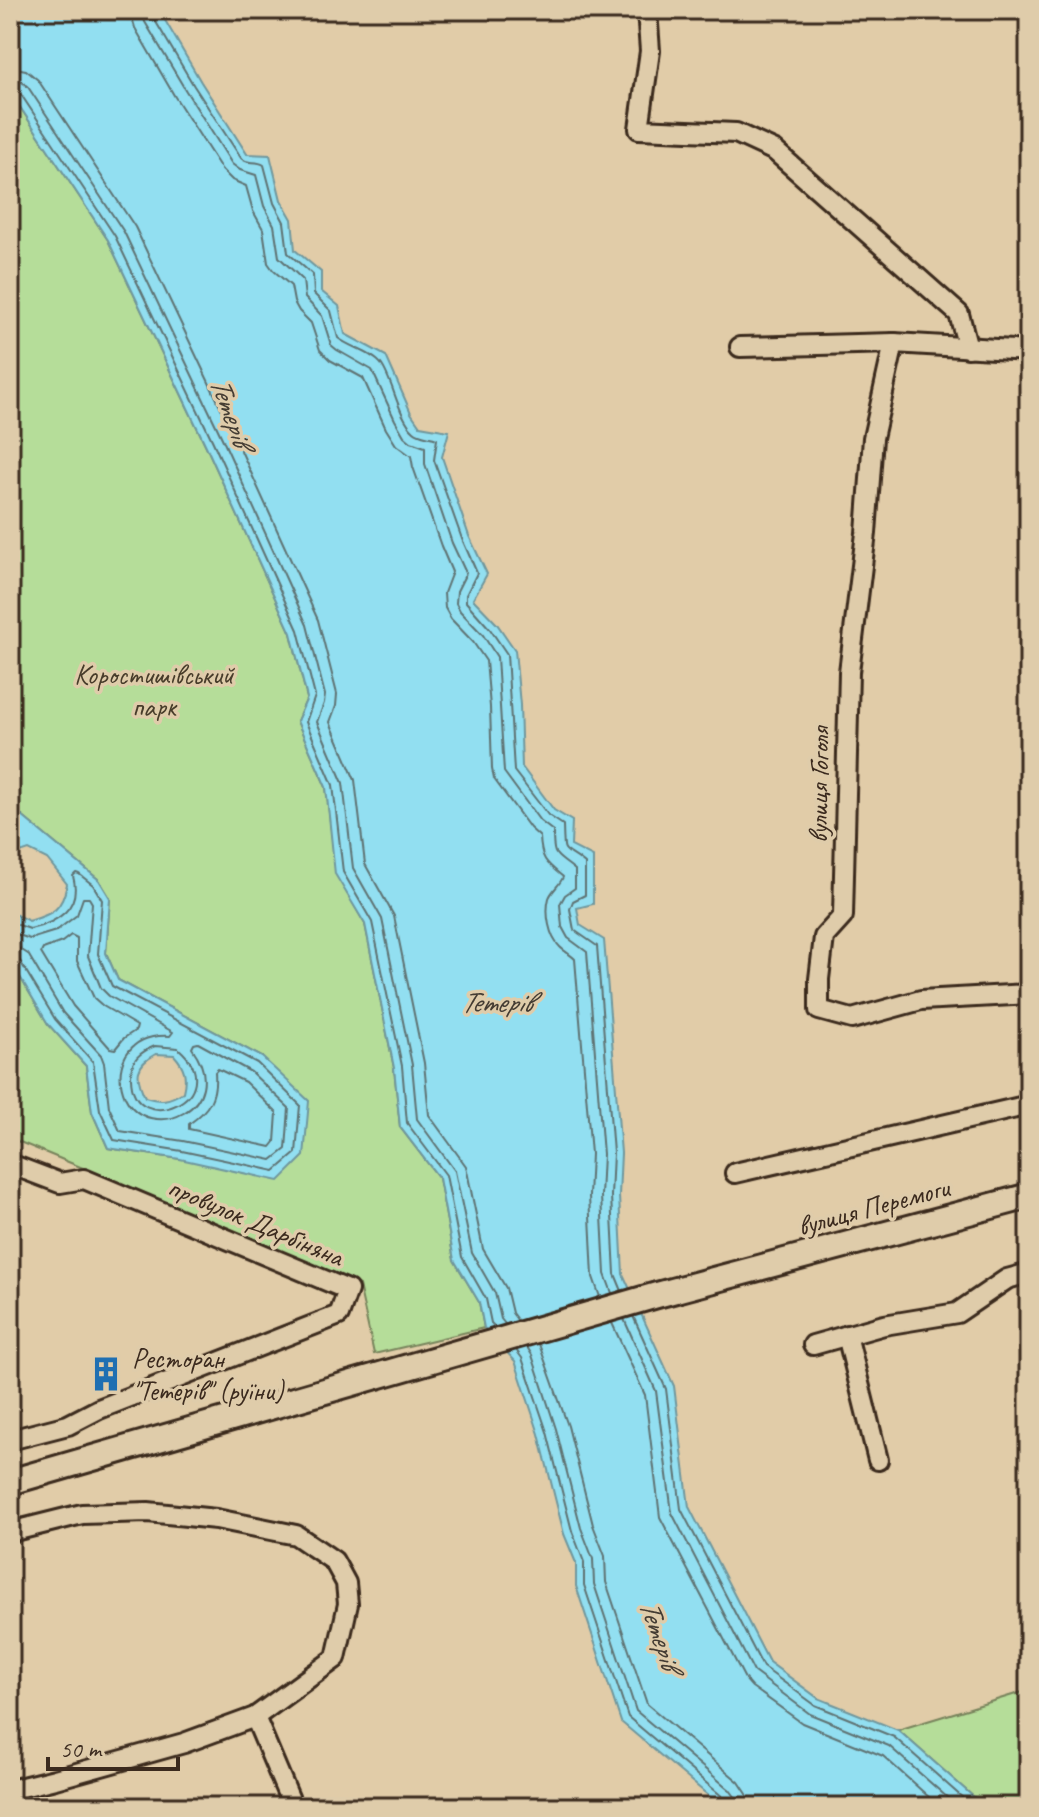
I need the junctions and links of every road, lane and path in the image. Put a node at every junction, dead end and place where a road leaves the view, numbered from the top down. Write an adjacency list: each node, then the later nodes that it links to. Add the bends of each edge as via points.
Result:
1 (647, 10): 4 (street, via 650,51 639,129 736,133 775,151 959,314)
2 (894, 343): 3 (street); 4 (street); 6 (street, вулиця Гоголя, via 873,438 849,672 843,916 824,937 819,1010 852,1019 921,1000)
3 (740, 347)
4 (968, 348): 5 (street)
5 (1029, 351)
6 (1029, 994)
7 (1029, 1105): 9 (street)
8 (10, 1164): 14 (street, провулок Дарбіняна, via 60,1183 84,1179 348,1290 339,1315 68,1425)
9 (735, 1173)
10 (1029, 1196): 16 (main road, вулиця Перемоги, via 732,1275)
11 (1029, 1273): 12 (street, via 1007,1279 957,1313)
12 (847, 1335): 13 (street); 15 (street)
13 (813, 1345)
14 (10, 1440)
15 (878, 1460)
16 (10, 1482)
17 (10, 1532): 18 (street, via 82,1514 148,1512 296,1535 334,1561 346,1583 348,1604 336,1658)
18 (255, 1717): 19 (street, via 184,1743); 20 (street)
19 (10, 1790)
20 (293, 1807)

